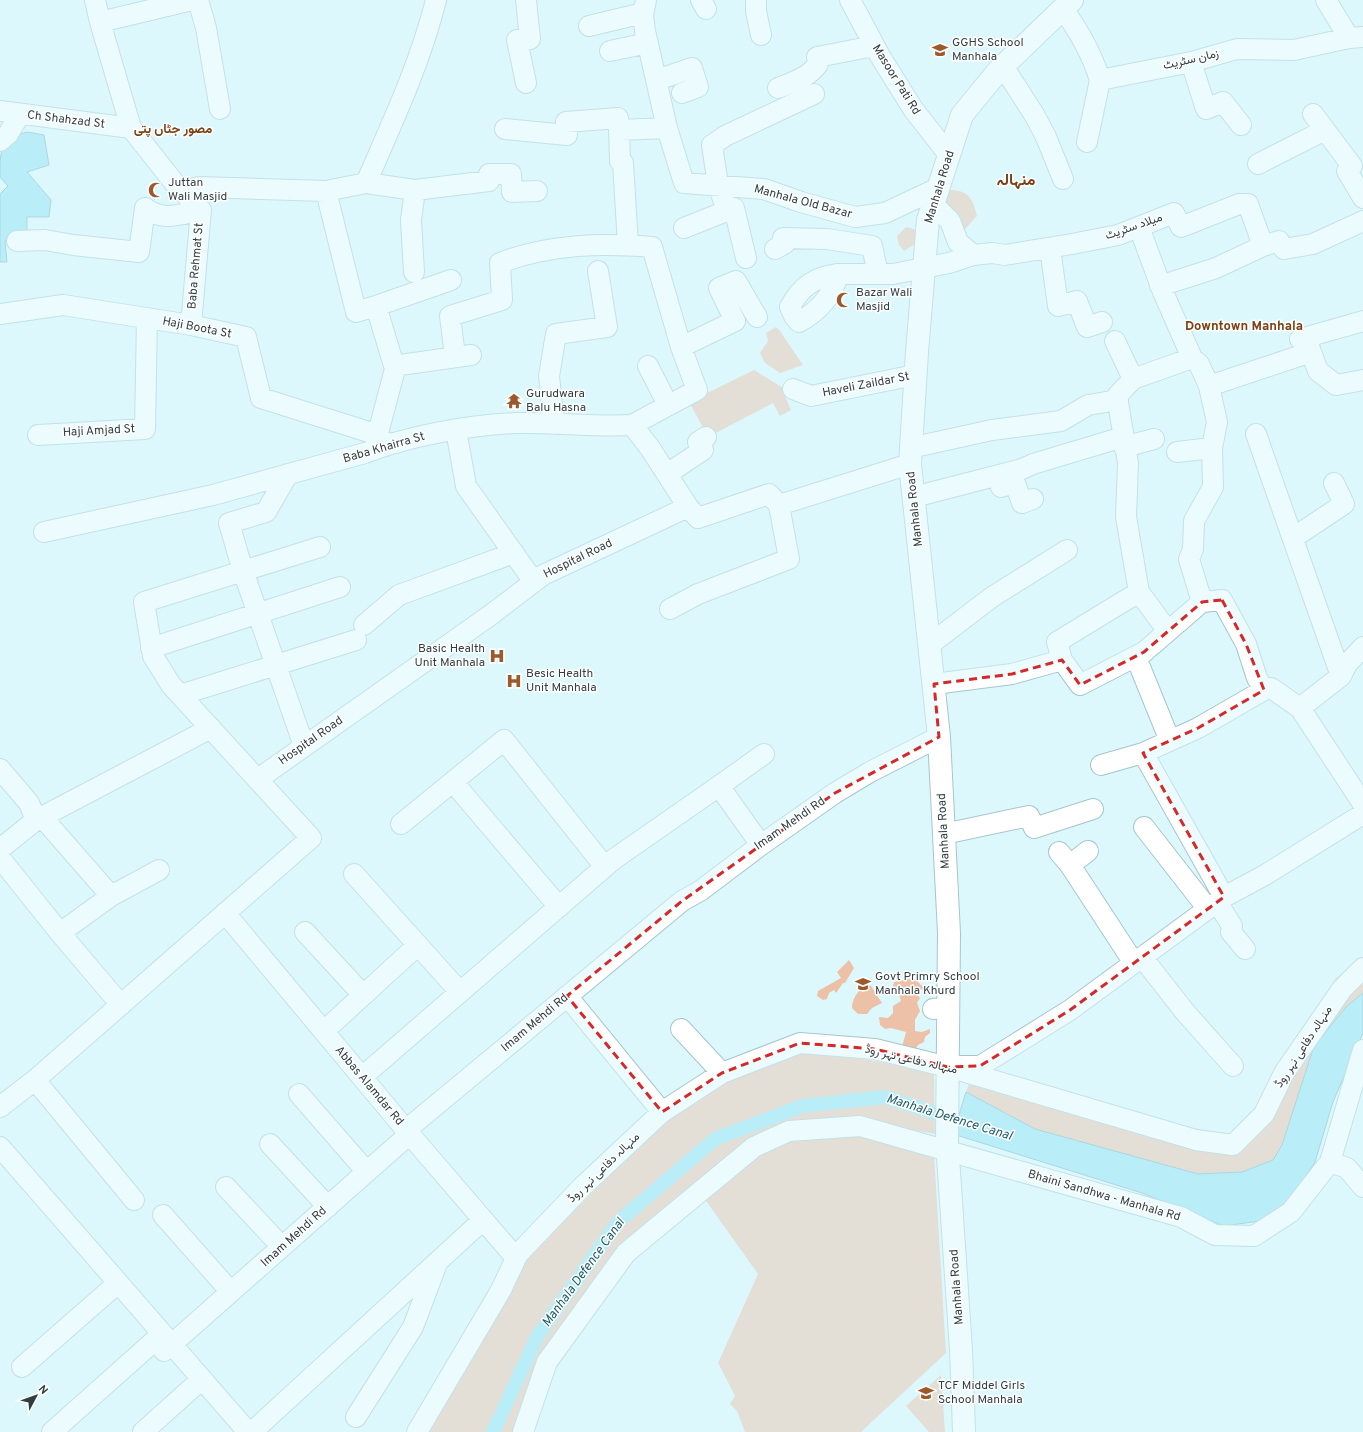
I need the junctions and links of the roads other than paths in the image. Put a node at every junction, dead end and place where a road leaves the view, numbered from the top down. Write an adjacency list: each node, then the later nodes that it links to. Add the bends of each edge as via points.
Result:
1 (94, 0): 11 (street)
2 (192, 0): 11 (street)
3 (198, 0): 26 (street, via 206,28)
4 (436, 0): 41 (street, via 408,87)
5 (526, 0): 22 (street, via 530,39 517,40)
6 (756, 0): 13 (street)
7 (850, 0): 16 (street, Masoor Pati Rd)
8 (1326, 0): 14 (street)
9 (1068, 4): 19 (main road, Manhala Road); 21 (street)
10 (643, 5): 12 (street); 15 (street, Manhala Old Bazar)
11 (100, 22): 31 (street, Baba Rehmat St)
12 (589, 26)
13 (761, 35)
14 (1356, 38): 18 (street, زمان سٹریٹ, via 1294,50 1237,49)
15 (648, 43): 17 (street); 20 (street, Manhala Old Bazar)
16 (874, 46): 23 (street, via 817,57 818,64 809,73); 38 (street, Masoor Pati Rd, via 913,109)
17 (610, 51)
18 (1191, 62): 21 (street, زمان سٹریٹ); 30 (street, via 1206,110 1223,102)
19 (1003, 66): 38 (main road, Manhala Road, via 962,115); 40 (street, via 1035,116)
20 (657, 80): 24 (street, via 692,68 698,87); 32 (street, Manhala Old Bazar)
21 (1100, 80): 37 (street)
22 (526, 83)
23 (778, 88)
24 (682, 93)
25 (814, 94): 42 (street, via 725,136 712,145)
26 (220, 109)
27 (0, 111): 28 (street, Ch Shahzad St)
28 (20, 114): 31 (street, Ch Shahzad St); 36 (street, via 8,134)
29 (1313, 114): 35 (street)
30 (1241, 125)
31 (131, 128): 44 (street, Baba Rehmat St)
32 (668, 128): 34 (street); 42 (street, Manhala Old Bazar, via 684,183)
33 (505, 129): 34 (street, via 568,135 566,122 618,118)
34 (619, 130): 55 (street)
35 (1325, 130): 39 (street); 48 (street, via 1352,166 1347,171)
36 (0, 141)
37 (1087, 142)
38 (949, 155): 47 (main road, Manhala Road)
39 (1258, 164)
40 (1063, 179)
41 (366, 183): 43 (street); 45 (street)
42 (718, 185): 47 (street, Manhala Old Bazar, via 764,189 855,217 885,212); 50 (street)
43 (415, 190): 46 (street, via 489,181 489,174 512,174 512,192); 63 (street, via 411,220)
44 (182, 191): 45 (street, via 199,186); 49 (street, Baba Rehmat St)
45 (326, 191): 68 (street, via 356,312)
46 (537, 191)
47 (935, 196): 59 (street, via 950,221 958,242); 61 (main road, Manhala Road, via 928,220)
48 (1363, 198)
49 (201, 210): 54 (street, via 172,216 155,215 145,208 139,252 45,240); 74 (street, Baba Rehmat St)
50 (727, 210): 53 (street); 60 (street, via 734,208)
51 (1363, 221): 56 (street, via 1313,244 1284,250 1279,241)
52 (1139, 227): 56 (street, میلاد سٹریٹ, via 1174,213 1181,227 1244,203 1248,204); 57 (street, میلاد سٹریٹ); 67 (street)
53 (684, 228)
54 (17, 241)
55 (628, 245): 77 (street, via 652,247); 79 (street, via 566,246 500,263 502,300 450,316 463,355)
56 (1263, 246): 67 (street, via 1216,268)
57 (1050, 248): 59 (street, میلاد سٹریٹ); 73 (street, via 1058,306 1077,300 1087,327)
58 (775, 249): 65 (street, via 784,244 783,238 827,239 872,246)
59 (973, 255): 61 (street, میلاد سٹریٹ, via 949,263)
60 (746, 258)
61 (924, 267): 65 (street, میلاد سٹریٹ, via 893,274); 81 (main road, Manhala Road)
62 (598, 271): 88 (street, via 607,327 556,334 549,376)
63 (414, 272)
64 (838, 274): 65 (street, میلاد سٹریٹ)
65 (878, 274)
66 (451, 280): 68 (street)
67 (1160, 286): 78 (street)
68 (376, 306): 95 (street, via 395,369)
69 (0, 314): 71 (street, Haji Boota St, via 63,305)
70 (757, 317): 77 (street, via 736,281 719,288 735,321)
71 (147, 318): 74 (street, Haji Boota St); 92 (street, Haji Amjad St, via 145,428)
72 (1363, 321): 76 (street)
73 (1102, 322)
74 (191, 325): 95 (street, Haji Boota St, via 246,337 261,398 372,433)
75 (1115, 341): 82 (street)
76 (1306, 343): 83 (street, via 1318,371 1336,385); 84 (street)
77 (681, 347): 87 (street, via 697,390)
78 (1192, 358): 82 (street); 84 (street, via 1199,364)
79 (400, 365)
80 (648, 366): 87 (street)
81 (915, 375): 85 (street, Haveli Zaildar St, via 811,396); 99 (main road, Manhala Road)
82 (1133, 379): 86 (street, via 1117,396)
83 (1363, 380)
84 (1209, 386): 97 (street, via 1217,422)
85 (793, 389)
86 (1118, 400): 96 (street); 99 (street, via 1088,405 1061,421 992,430)
87 (668, 404): 89 (street)
88 (554, 424): 89 (street, Baba Khairra St); 90 (street, Baba Khairra St, via 516,423)
89 (632, 425): 101 (street)
90 (456, 430): 95 (street, Baba Khairra St); 112 (street, via 466,486)
91 (1256, 434): 109 (street)
92 (38, 435)
93 (706, 437): 101 (street, via 698,442 703,450)
94 (1154, 439): 96 (street)
95 (382, 440): 100 (street, Baba Khairra St, via 365,453)
96 (1124, 442): 102 (street); 116 (street, via 1128,463 1126,517)
97 (1212, 448): 98 (street); 117 (street, via 1213,487 1194,521 1193,550 1189,559)
98 (1177, 452)
99 (910, 456): 104 (main road, Manhala Road); 106 (street)
100 (288, 474): 108 (street, Baba Khairra St, via 213,495); 113 (street, via 266,512 229,522)
101 (667, 474): 107 (street)
102 (997, 476): 104 (street); 105 (street, via 1001,487 1014,483 1022,503)
103 (1334, 484): 109 (street, via 1344,504)
104 (914, 497): 121 (main road, Manhala Road)
105 (1033, 500)
106 (779, 506): 107 (street, via 769,494 698,518); 118 (street, via 789,559 698,594)
107 (688, 507): 114 (street, Hospital Road, via 543,575)
108 (44, 532)
109 (1293, 538): 127 (street)
110 (320, 547): 113 (street)
111 (1067, 550): 121 (street, via 992,597)
112 (514, 553): 114 (street); 125 (street, via 399,595 360,632)
113 (243, 571): 119 (street); 123 (street, via 144,602)
114 (534, 582): 135 (street, Hospital Road)
115 (340, 587): 119 (street)
116 (1139, 592): 120 (street); 124 (street, via 1056,642)
117 (1202, 602): 124 (street, via 1144,652 1080,685); 129 (street, via 1222,600 1246,644 1257,678)
118 (670, 609)
119 (258, 614): 123 (street); 125 (street)
120 (1166, 630)
121 (930, 645): 128 (main road, Manhala Road)
122 (1363, 647): 127 (street, via 1347,664)
123 (151, 648): 130 (street, via 153,656)
124 (1062, 660): 128 (street, via 1012,674)
125 (276, 665): 130 (street); 135 (street)
126 (1140, 667): 134 (street)
127 (1341, 676): 131 (street)
128 (934, 684): 133 (main road, Manhala Road)
129 (1264, 690): 131 (street, via 1272,688); 134 (street)
130 (180, 695): 132 (street)
131 (1300, 708): 144 (street)
132 (211, 728): 140 (street); 145 (street)
133 (939, 738): 148 (main road, Manhala Road); 149 (street, Imam Mehdi Rd, via 870,772)
134 (1170, 741): 136 (street)
135 (304, 746): 140 (street, Hospital Road)
136 (1143, 753): 138 (street); 157 (street)
137 (764, 754): 142 (street)
138 (1102, 765)
139 (0, 769): 145 (street)
140 (258, 779): 159 (street, via 311,838)
141 (453, 782): 146 (street); 153 (street, via 504,740); 158 (street)
142 (719, 786): 149 (street); 153 (street)
143 (1093, 809): 148 (street, via 1034,828 1029,816)
144 (1363, 813): 157 (street)
145 (39, 819): 150 (street); 156 (street)
146 (401, 824)
147 (1144, 827): 157 (street)
148 (944, 834): 175 (main road, Manhala Road, via 949,934 941,1008)
149 (760, 844): 168 (street, Imam Mehdi Rd, via 700,891 682,901)
150 (0, 849)
151 (1088, 851): 164 (street, via 1064,859)
152 (0, 858): 161 (street)
153 (605, 867): 158 (street)
154 (159, 870): 156 (street)
155 (354, 874): 162 (street)
156 (111, 896): 161 (street)
157 (1216, 903): 163 (street, via 1232,926 1231,932); 164 (street)
158 (559, 907): 166 (street)
159 (225, 913): 169 (street); 171 (street, Abbas Alamdar Rd)
160 (305, 932): 167 (street)
161 (60, 933): 169 (street)
162 (418, 945): 166 (street); 167 (street)
163 (1245, 949)
164 (1138, 960): 173 (street); 175 (street, via 1070,1010 980,1066)
165 (1363, 968): 175 (street, منہالہ دفاعی نہر روڈ, via 1342,989 1284,1073 1264,1114 1233,1145 1196,1140)
166 (460, 992): 176 (street)
167 (363, 995): 171 (street)
168 (567, 996): 180 (street); 181 (street, Imam Mehdi Rd)
169 (121, 1005): 177 (street)
170 (681, 1029): 174 (street)
171 (324, 1032): 176 (street, Abbas Alamdar Rd)
172 (1363, 1050): 185 (street)
173 (1234, 1066)
174 (722, 1073): 175 (street, منہالہ دفاعی نہر روڈ, via 800,1043 875,1049); 180 (street, منہالہ دفاعی نہر روڈ)
175 (947, 1074): 183 (main road, Manhala Road)
176 (362, 1077): 181 (street, Abbas Alamdar Rd)
177 (35, 1080): 179 (street); 189 (street)
178 (299, 1094): 186 (street)
179 (0, 1107)
180 (662, 1112): 194 (street, منہالہ دفاعی نہر روڈ, via 582,1187)
181 (406, 1130): 186 (street, Imam Mehdi Rd, via 404,1140); 192 (street, Abbas Alamdar Rd)
182 (270, 1144): 190 (street)
183 (947, 1146): 185 (street, Bhaini Sandhwa - Manhala Rd, via 1181,1217 1215,1235 1254,1236 1291,1212); 207 (street, Bhaini Sandhwa - Manhala Rd, via 860,1126 789,1132 754,1147 626,1253 547,1362); 208 (main road, Manhala Road)
184 (0, 1147): 196 (street)
185 (1330, 1162): 188 (street, via 1347,1168)
186 (367, 1172): 190 (street, Imam Mehdi Rd)
187 (226, 1187): 193 (street)
188 (1363, 1187)
189 (134, 1200)
190 (328, 1207): 193 (street, Imam Mehdi Rd)
191 (163, 1215): 197 (street)
192 (483, 1220): 194 (street, Abbas Alamdar Rd); 195 (street)
193 (282, 1247): 197 (street, Imam Mehdi Rd)
194 (516, 1258): 206 (street, منہالہ دفاعی نہر روڈ, via 501,1290)
195 (437, 1262): 201 (street, via 413,1327); 205 (street)
196 (118, 1283): 198 (street); 199 (street)
197 (231, 1292): 198 (street, Imam Mehdi Rd)
198 (166, 1343): 200 (street); 202 (street, Imam Mehdi Rd)
199 (22, 1367)
200 (202, 1379): 203 (street); 204 (street)
201 (356, 1417)
202 (52, 1432)
203 (143, 1432)
204 (248, 1432)
205 (252, 1432)
206 (418, 1432)
207 (524, 1432)
208 (964, 1432)

